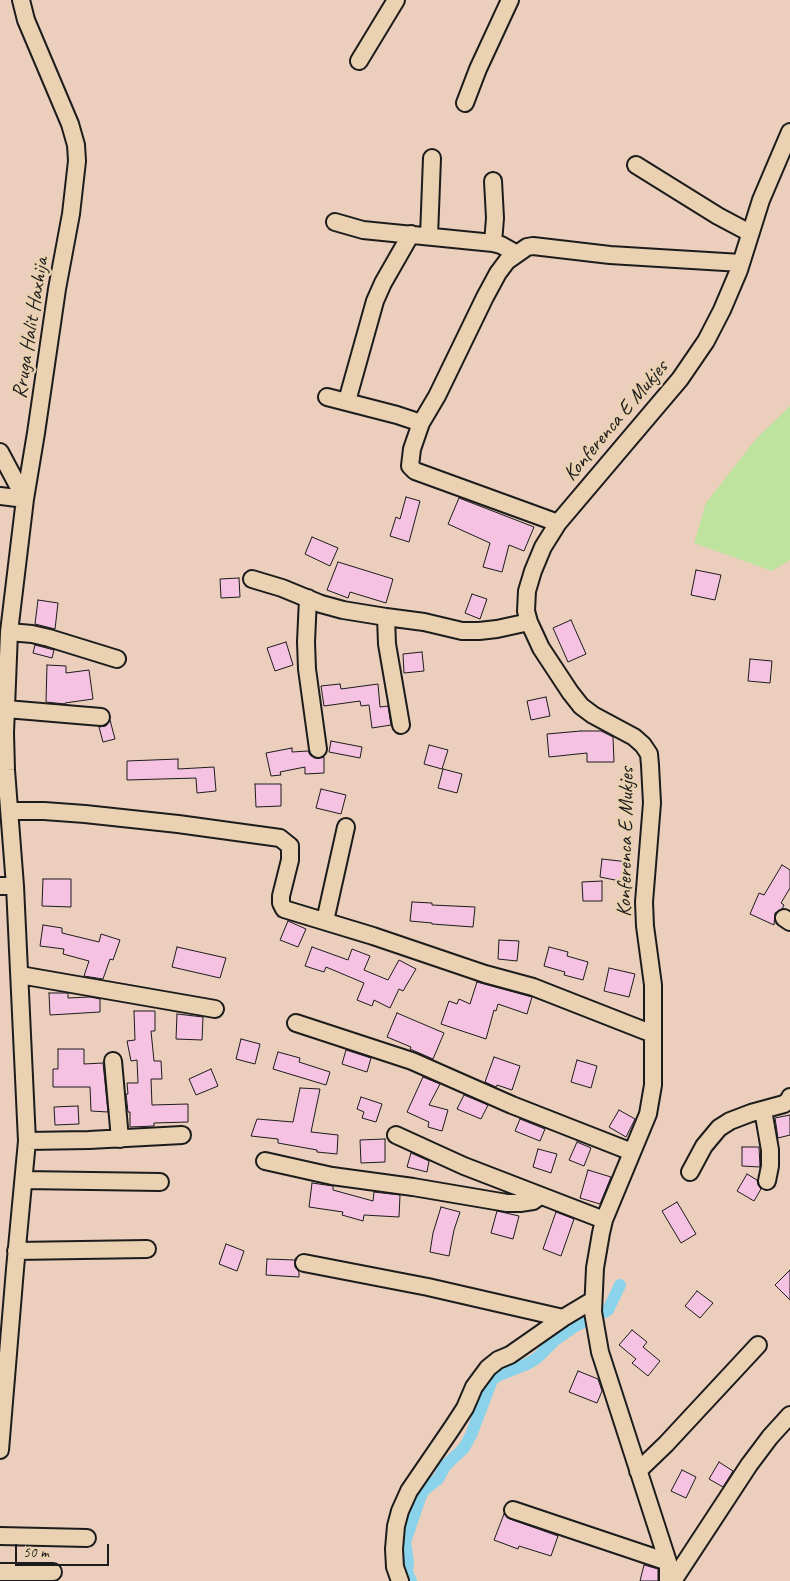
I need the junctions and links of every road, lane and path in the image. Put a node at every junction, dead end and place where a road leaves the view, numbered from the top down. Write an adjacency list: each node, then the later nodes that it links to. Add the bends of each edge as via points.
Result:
1 (21, 0): 22 (street, Rruga Halit Haxhija, via 26,20 70,124 77,161)
2 (396, 0): 4 (street)
3 (510, 0): 5 (street)
4 (359, 61)
5 (465, 103)
6 (790, 132): 11 (street, Konferenca E Mukjes)
7 (432, 158): 13 (street)
8 (636, 165): 11 (street)
9 (493, 181): 14 (street)
10 (335, 222): 12 (street, via 363,230)
11 (750, 233): 16 (street, Konferenca E Mukjes)
12 (411, 234): 13 (street); 18 (street, via 374,301)
13 (429, 236): 14 (street)
14 (493, 243): 15 (street)
15 (517, 254): 16 (street, via 533,246 610,255); 19 (street, via 507,261 494,281)
16 (741, 263): 23 (street, Konferenca E Mukjes, via 716,322 694,360)
17 (326, 397): 18 (street)
18 (346, 401): 19 (street)
19 (421, 423): 23 (street, via 410,459 410,466 415,471)
20 (0, 452): 22 (street)
21 (0, 496): 22 (street)
22 (25, 498): 28 (street, Rruga Halit Haxhija)
23 (558, 523): 27 (street, Konferenca E Mukjes, via 543,547 529,581 526,612)
24 (252, 579): 25 (street)
25 (308, 598): 26 (street, via 343,610); 33 (street, via 307,669)
26 (386, 618): 27 (street, via 462,631); 32 (street, via 387,644)
27 (529, 622): 41 (street, Konferenca E Mukjes, via 554,670 581,706 634,737 649,754 652,803 644,902 653,985)
28 (9, 632): 29 (street, via 41,636); 30 (street, Rruga Halit Haxhija)
29 (117, 659)
30 (6, 709): 31 (street); 34 (street, Rruga Halit Haxhija)
31 (101, 716)
32 (401, 725)
33 (318, 749)
34 (9, 811): 36 (street, Rruga Halit Haxhija); 37 (street, via 110,816 280,838 290,846 280,903 284,909)
35 (346, 827): 37 (street)
36 (8, 886): 38 (street, Rruga Halit Haxhija)
37 (325, 922): 41 (street, via 533,987)
38 (20, 975): 39 (street); 48 (street, Rruga Halit Haxhija)
39 (215, 1010)
40 (296, 1023): 49 (street, via 412,1061)
41 (653, 1034): 49 (street, Konferenca E Mukjes, via 652,1099)
42 (113, 1061): 47 (street)
43 (790, 1097): 44 (street, via 784,1104)
44 (763, 1110): 51 (street, via 718,1128); 53 (street, via 770,1150)
45 (182, 1135): 47 (street)
46 (396, 1135): 55 (street)
47 (120, 1139): 48 (street)
48 (27, 1141): 52 (street, Rruga Halit Haxhija)
49 (632, 1152): 56 (street, Konferenca E Mukjes)
50 (265, 1161): 55 (street, via 332,1176 506,1203 520,1203)
51 (690, 1172)
52 (24, 1180): 54 (street); 58 (street, Rruga Halit Haxhija)
53 (767, 1181)
54 (160, 1182)
55 (540, 1196): 56 (street)
56 (604, 1220): 61 (street, Konferenca E Mukjes, via 597,1250)
57 (147, 1249): 58 (street)
58 (16, 1251): 60 (street, Rruga Halit Haxhija)
59 (304, 1263): 62 (street)
60 (7, 1269): 65 (street, Rruga Halit Haxhija)
61 (593, 1306): 62 (street); 66 (street, Konferenca E Mukjes, via 596,1332 610,1385)
62 (563, 1318): 73 (street, via 488,1368 409,1491 396,1526 395,1567)
63 (758, 1345): 66 (street)
64 (790, 1415): 75 (street, via 749,1465)
65 (0, 1450)
66 (638, 1471): 70 (street, Konferenca E Mukjes)
67 (513, 1510): 70 (street)
68 (0, 1536): 69 (street)
69 (87, 1538)
70 (668, 1562): 74 (street, Konferenca E Mukjes)
71 (0, 1572): 72 (street)
72 (53, 1572)
73 (400, 1581)
74 (668, 1581)
75 (673, 1581)

